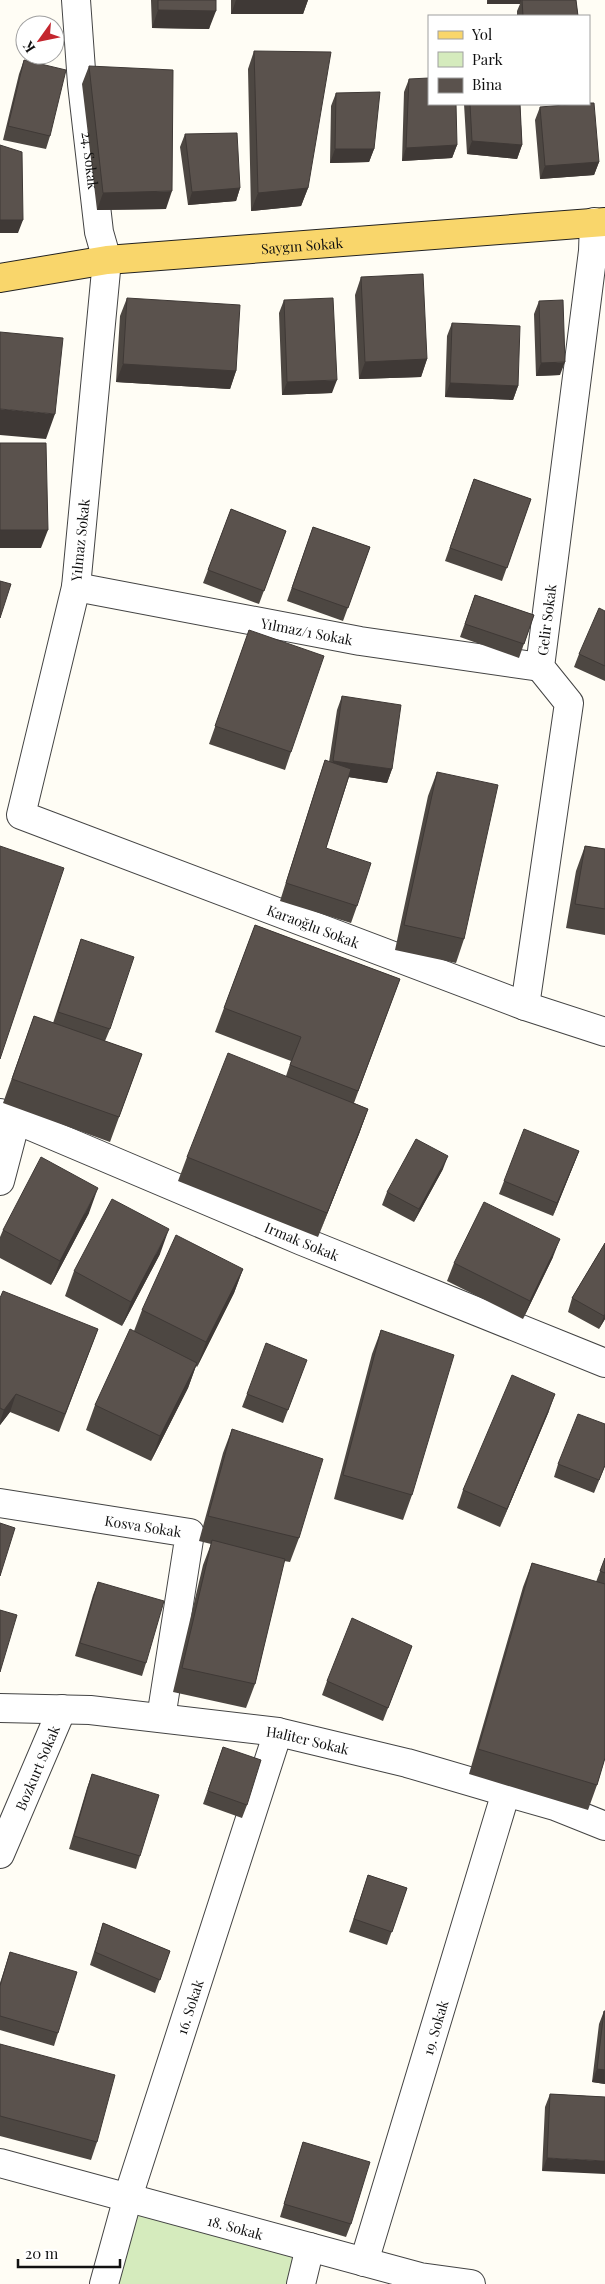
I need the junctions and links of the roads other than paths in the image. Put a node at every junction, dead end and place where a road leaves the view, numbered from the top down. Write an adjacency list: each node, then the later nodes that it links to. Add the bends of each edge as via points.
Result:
1 (76, 0): 3 (street, 24. Sokak, via 99,232)
2 (599, 222): 3 (main road, Saygın Sokak); 6 (street, Gelir Sokak)
3 (107, 260): 4 (main road, Saygın Sokak); 5 (street, Yılmaz Sokak)
4 (0, 278)
5 (76, 587): 6 (street, Yılmaz/1 Sokak, via 360,641); 7 (street, Yılmaz Sokak)
6 (540, 667): 8 (street, Gelir Sokak, via 570,703)
7 (21, 815): 8 (street, Karaoğlu Sokak)
8 (525, 1006): 9 (street, Karaoğlu Sokak)
9 (605, 1032)
10 (8, 1117): 11 (street); 12 (street, Irmak Sokak, via 302,1241)
11 (0, 1181)
12 (605, 1363)
13 (0, 1503): 16 (street, Kosva Sokak, via 190,1533)
14 (0, 1708): 15 (street, Haliter Sokak)
15 (62, 1709): 16 (street, Haliter Sokak); 20 (street, Bozkurt Sokak)
16 (161, 1718): 17 (street, Haliter Sokak)
17 (278, 1732): 18 (street, Haliter Sokak, via 407,1763); 22 (street, 16. Sokak)
18 (506, 1792): 19 (street, Haliter Sokak, via 555,1806); 24 (street, 19. Sokak)
19 (605, 1826)
20 (0, 1854)
21 (0, 2163): 22 (street, 18. Sokak)
22 (128, 2197): 23 (street, 18. Sokak); 25 (street, 16. Sokak)
23 (310, 2248): 24 (street, 18. Sokak); 26 (street)
24 (364, 2262): 27 (street, 18. Sokak, via 420,2277)
25 (104, 2284)
26 (300, 2284)
27 (471, 2284)

